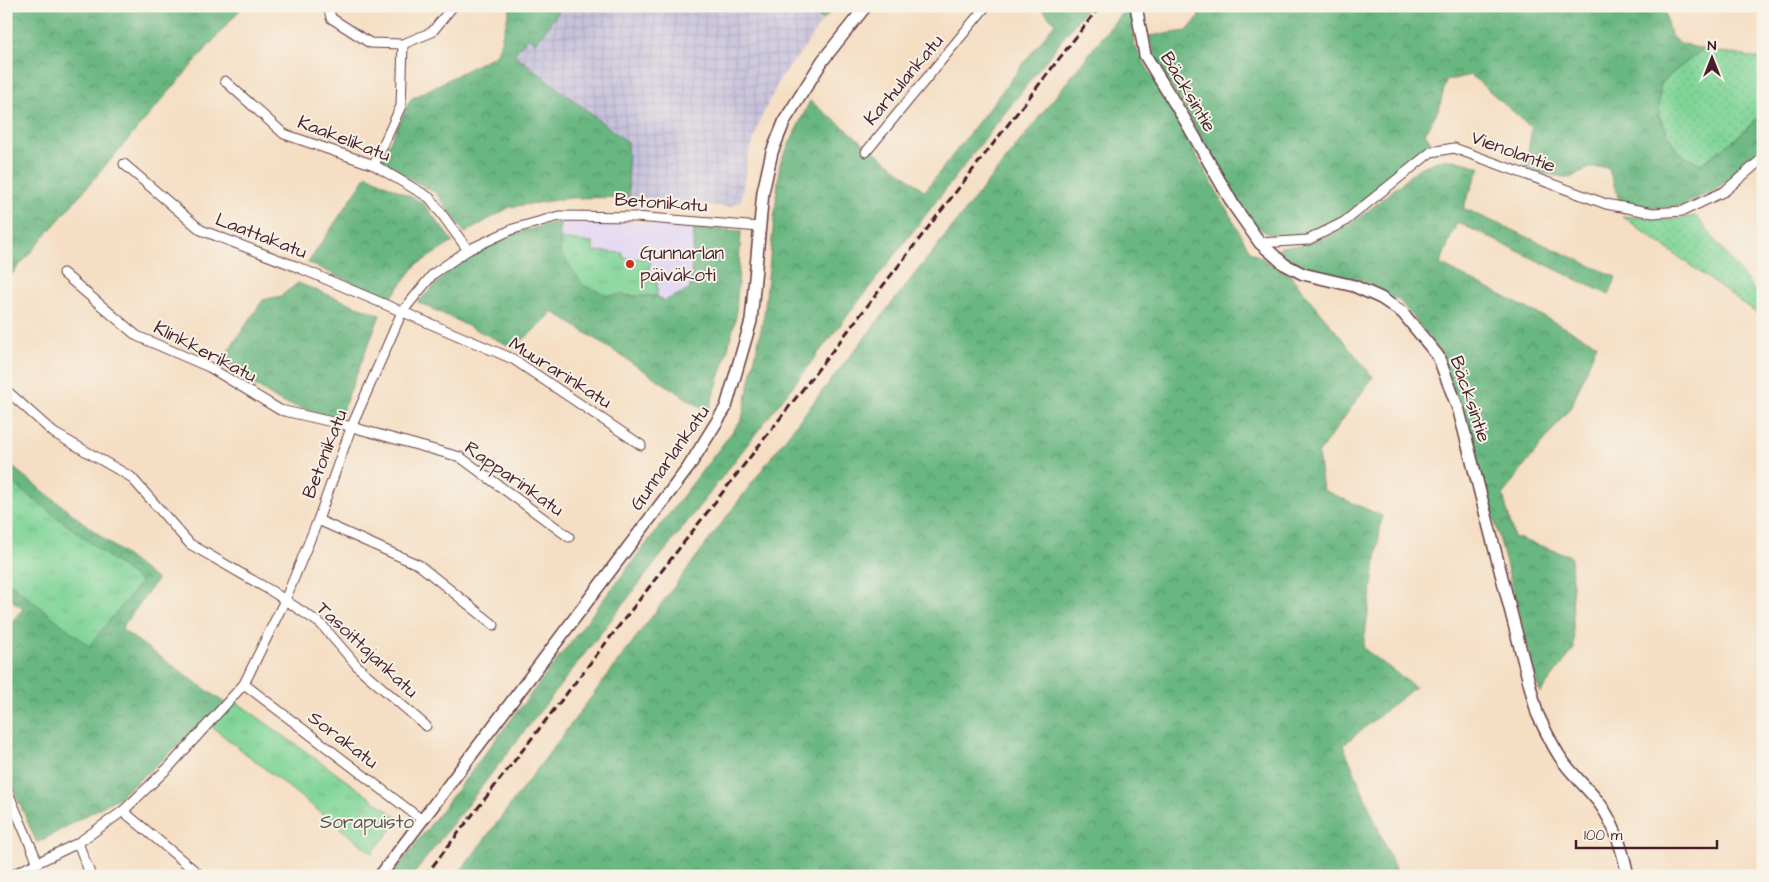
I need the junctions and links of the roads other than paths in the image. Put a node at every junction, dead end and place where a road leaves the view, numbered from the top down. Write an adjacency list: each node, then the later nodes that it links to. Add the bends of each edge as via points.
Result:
1 (332, 6): 6 (street, via 329,9 331,18 370,43)
2 (453, 6): 6 (street, via 432,32)
3 (866, 6): 12 (street, Gunnarlankatu, via 823,60 779,131 767,172)
4 (986, 6): 8 (street, Karhulankatu)
5 (1136, 6): 13 (street, Bäcksintie, via 1145,55)
6 (403, 44): 11 (street, via 401,106)
7 (225, 81): 11 (street, Kaakelikatu, via 284,134)
8 (866, 152)
9 (1763, 158): 13 (street, Vienolantie, via 1725,190 1683,211 1653,213 1606,204 1454,148 1431,152 1344,222 1308,240)
10 (124, 164): 16 (street, Laattakatu, via 201,230)
11 (374, 165): 14 (street, Kaakelikatu, via 430,198)
12 (760, 227): 14 (street, Betonikatu, via 636,217 560,216 513,229); 28 (street, Gunnarlankatu, via 751,321 722,414 688,468)
13 (1260, 244): 35 (street, Bäcksintie, via 1284,264 1303,274 1354,286 1381,298 1403,313 1438,356 1459,412 1537,713 1561,759 1601,805 1624,856)
14 (468, 250): 16 (street, Betonikatu, via 433,274)
15 (63, 272): 18 (street, Klinkkerikatu, via 137,336 209,367 280,410)
16 (402, 312): 18 (street, Betonikatu); 19 (street, Muurarinkatu, via 513,359)
17 (6, 390): 22 (street, Tasoittajankatu, via 54,433 131,477 190,544)
18 (351, 428): 20 (street, Betonikatu); 21 (street, Rapparinkatu, via 460,458)
19 (641, 445)
20 (318, 520): 22 (street, Betonikatu); 23 (street, via 419,565)
21 (569, 537)
22 (285, 600): 24 (street, Betonikatu); 25 (street, Tasoittajankatu, via 321,624 359,668)
23 (494, 625)
24 (244, 684): 27 (street, Betonikatu, via 170,766); 28 (street, Sorakatu)
25 (426, 726)
26 (6, 788): 30 (street)
27 (123, 811): 29 (street, Betonikatu); 33 (street)
28 (422, 820): 34 (street, Gunnarlankatu)
29 (78, 843): 30 (street, Betonikatu); 32 (street)
30 (38, 863): 31 (street, Betonikatu)
31 (10, 876)
32 (91, 876)
33 (200, 876)
34 (380, 876)
35 (1628, 876)

